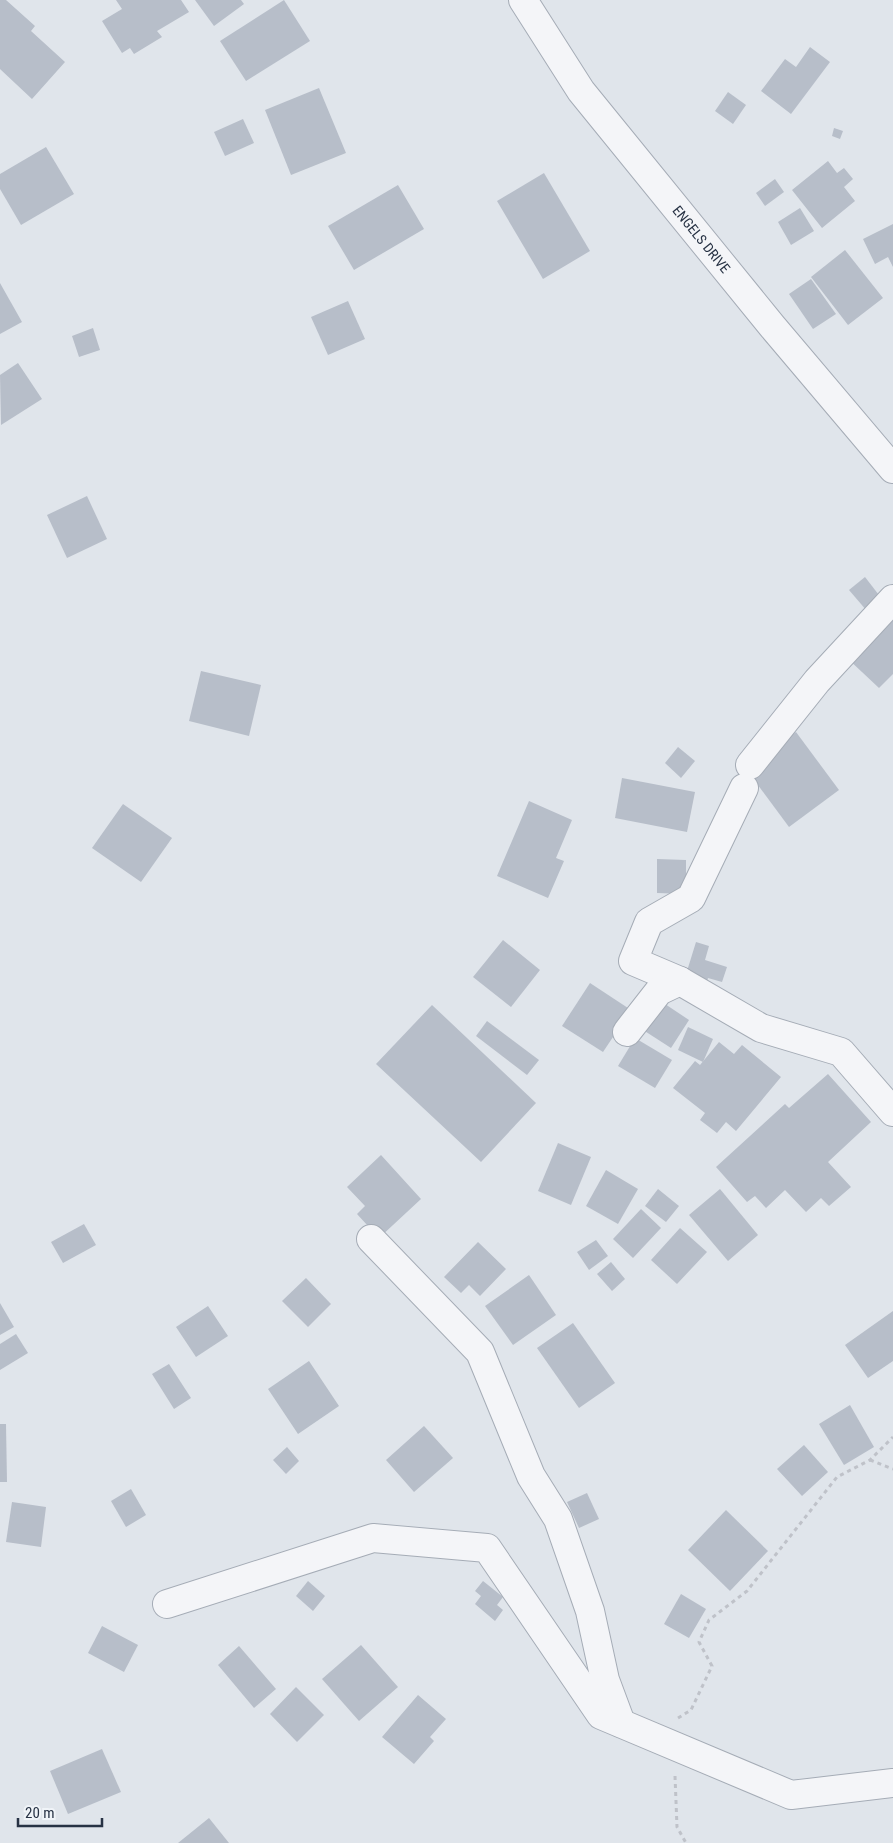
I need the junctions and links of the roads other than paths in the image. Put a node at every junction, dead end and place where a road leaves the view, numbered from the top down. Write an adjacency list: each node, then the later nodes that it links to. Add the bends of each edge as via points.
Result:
1 (522, 0): 2 (street, ENGELS DRIVE, via 581,91)
2 (893, 469)
3 (893, 599): 4 (street, via 817,681 747,776 692,898 649,922 633,961)
4 (680, 982): 5 (street, via 659,991); 6 (street, via 761,1028 841,1052)
5 (627, 1032)
6 (893, 1112)
7 (372, 1239): 9 (street, via 480,1352 531,1476 558,1519 590,1611 604,1680)
8 (167, 1604): 9 (street, via 373,1538 487,1548 601,1715)
9 (621, 1723): 10 (street, via 790,1795)
10 (893, 1783)

